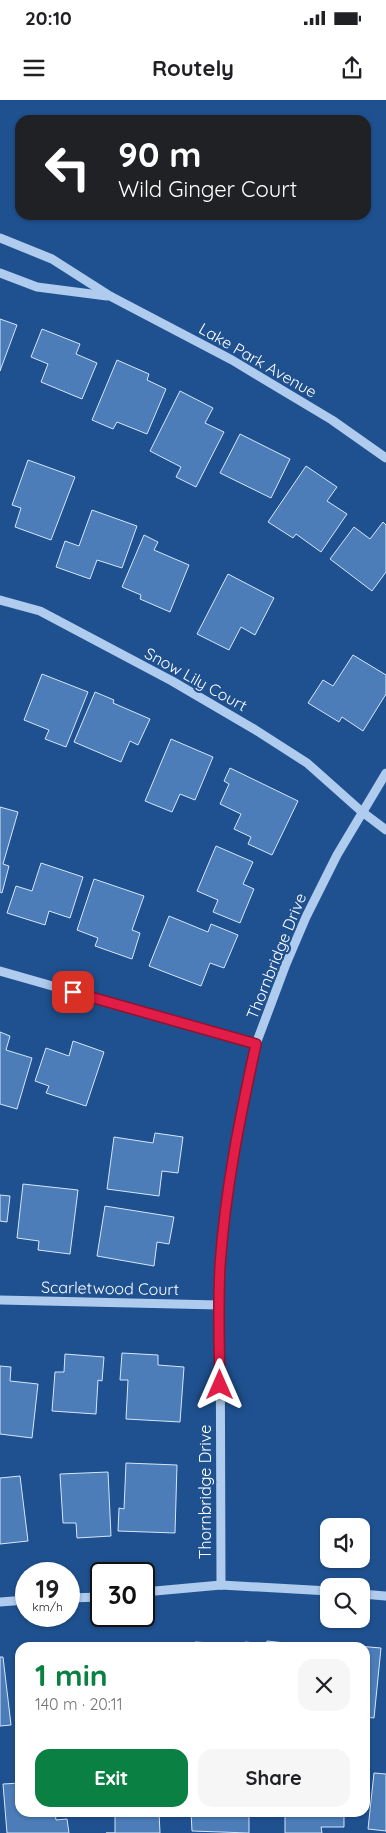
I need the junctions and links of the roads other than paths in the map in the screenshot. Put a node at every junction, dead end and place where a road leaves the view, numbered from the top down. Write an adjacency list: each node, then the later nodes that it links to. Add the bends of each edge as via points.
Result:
1 (0, 238): 3 (street, Lake Park Avenue, via 52,259)
2 (0, 273): 3 (street, Lake Park Avenue, via 37,287)
3 (110, 296): 4 (street, Lake Park Avenue, via 279,387)
4 (386, 458)
5 (0, 600): 7 (street, Snow Lily Court, via 40,611 246,724 307,763)
6 (386, 773): 7 (street, Thornbridge Drive)
7 (361, 812): 8 (street, Snow Lily Court); 10 (street, Thornbridge Drive, via 306,917)
8 (386, 830)
9 (0, 970): 10 (street)
10 (256, 1044): 12 (street, Thornbridge Drive, via 229,1181)
11 (0, 1300): 12 (street, Scarletwood Court)
12 (219, 1305): 13 (street, Thornbridge Drive)
13 (221, 1585): 14 (street); 15 (street)
14 (320, 1590)
15 (155, 1591)
16 (370, 1595): 17 (street)
17 (386, 1596)
18 (15, 1601): 19 (street)
19 (0, 1602)

